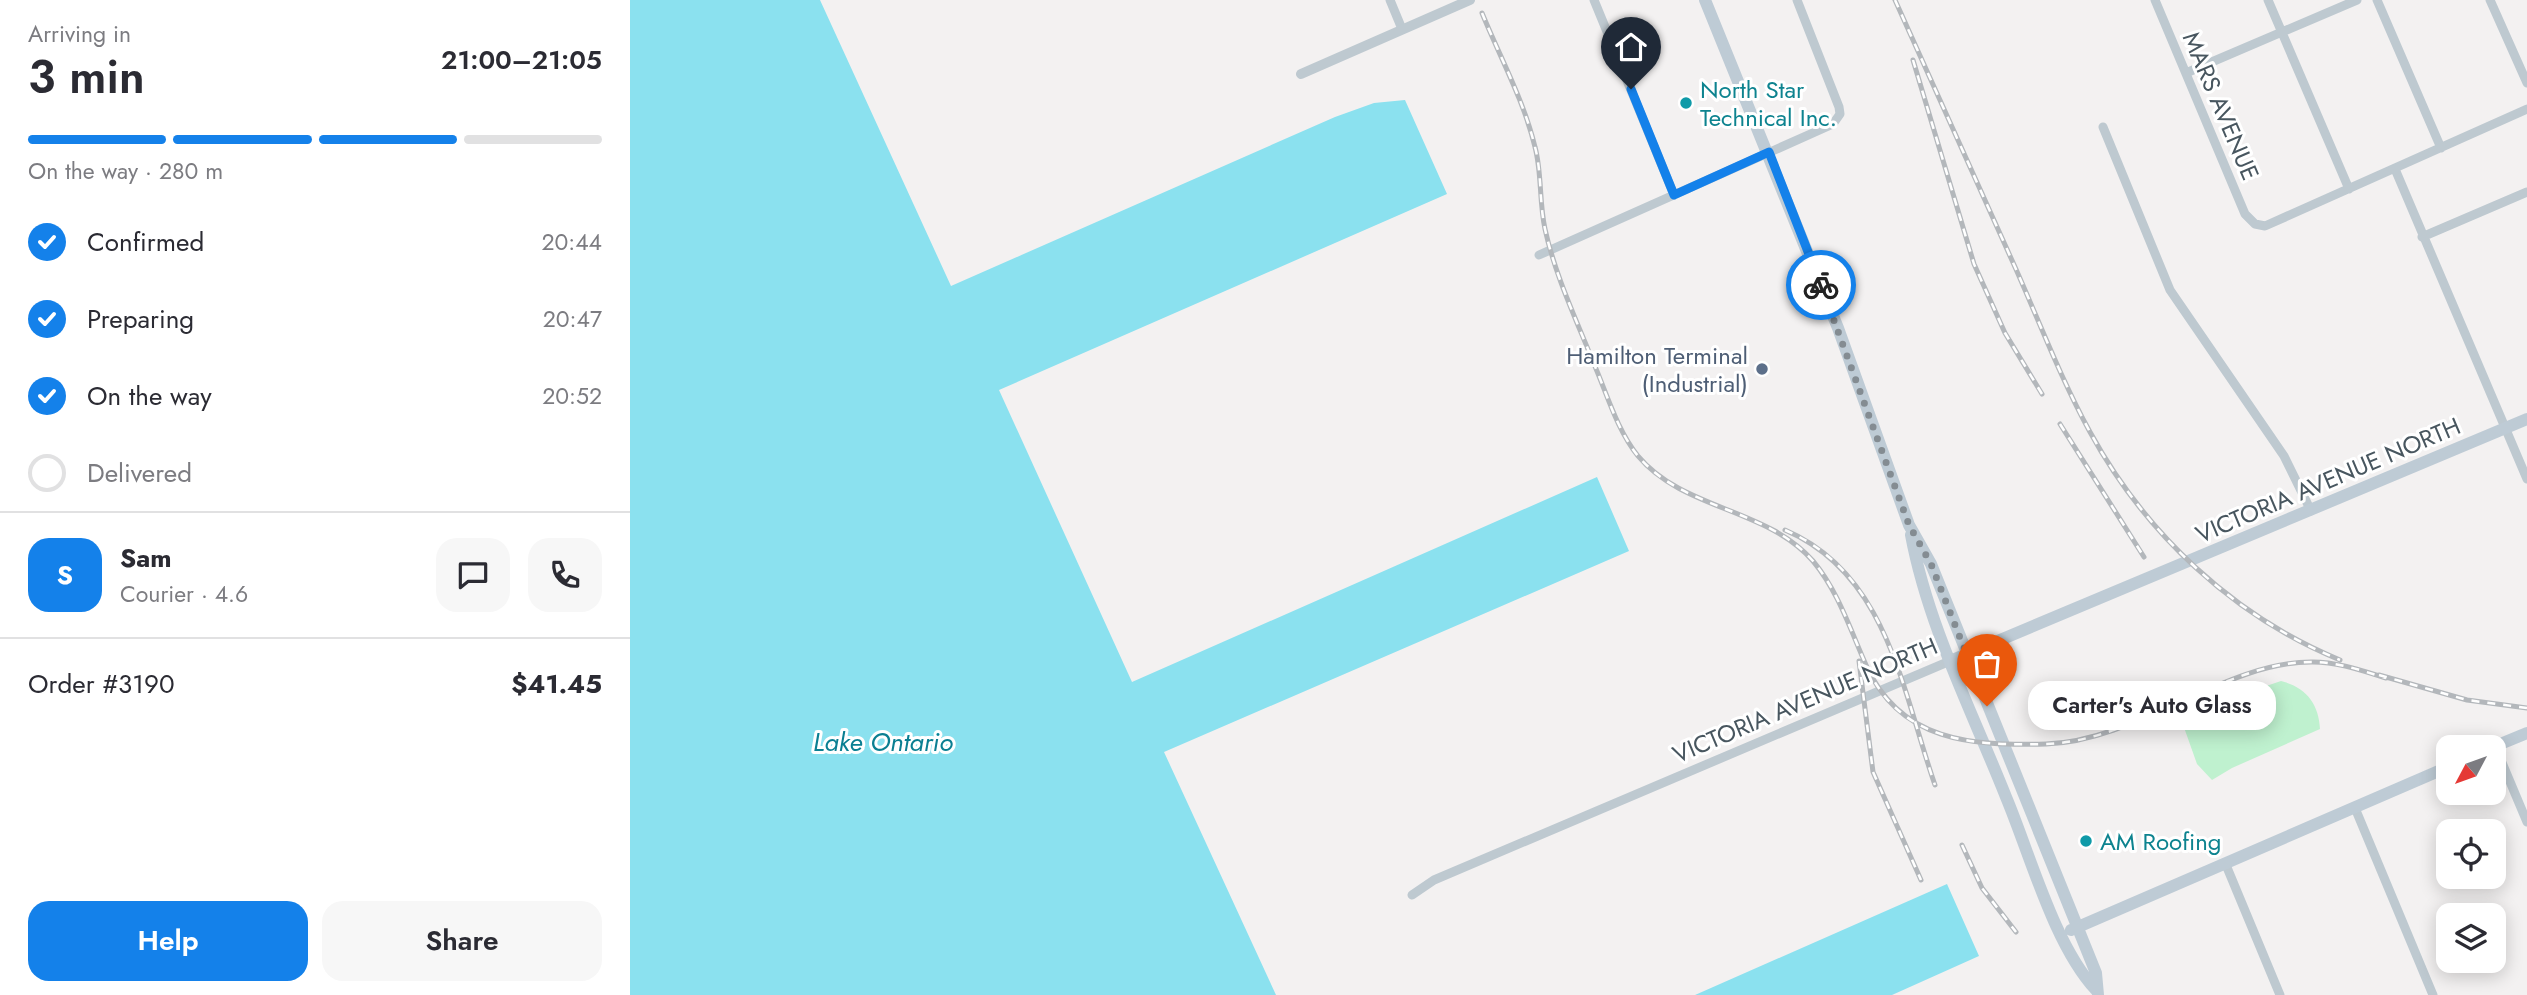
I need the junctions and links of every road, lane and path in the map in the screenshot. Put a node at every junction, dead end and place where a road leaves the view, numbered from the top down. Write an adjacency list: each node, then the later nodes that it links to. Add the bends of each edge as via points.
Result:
1 (1390, 0): 11 (street)
2 (1470, 0): 11 (street)
3 (1594, 0): 23 (street)
4 (1706, 0): 19 (main road)
5 (1797, 0): 19 (street, via 1840,114 1833,124)
6 (2155, 0): 13 (street, MARS AVENUE)
7 (2268, 0): 12 (street)
8 (2357, 0): 12 (street)
9 (2377, 0): 18 (street)
10 (2490, 0): 15 (street)
11 (1402, 29): 14 (street)
12 (2282, 32): 13 (street); 21 (street)
13 (2186, 73): 21 (street, MARS AVENUE, via 2245,215 2255,224 2265,226)
14 (1301, 74)
15 (2527, 83)
16 (2527, 109): 18 (street)
17 (2104, 127): 29 (street, via 2170,290 2284,456)
18 (2441, 148): 20 (street)
19 (1769, 152): 23 (street); 30 (main road)
20 (2395, 169): 21 (street); 24 (street)
21 (2349, 189)
22 (2527, 192): 24 (street)
23 (1674, 195): 25 (street)
24 (2422, 237): 27 (street)
25 (1539, 255)
26 (2527, 419): 27 (main road, VICTORIA AVENUE NORTH)
27 (2505, 427): 28 (street); 29 (main road, VICTORIA AVENUE NORTH)
28 (2527, 479)
29 (2311, 511): 31 (main road, VICTORIA AVENUE NORTH)
30 (1909, 525): 31 (main road, via 1931,564); 32 (main road, via 1917,568)
31 (1966, 654): 32 (main road, VICTORIA AVENUE NORTH); 41 (main road)
32 (1950, 661): 40 (street, VICTORIA AVENUE NORTH, via 1434,880); 42 (main road)
33 (2527, 733): 34 (main road)
34 (2506, 742)
35 (2436, 772): 37 (main road)
36 (2506, 774): 38 (street)
37 (2355, 808): 39 (main road); 45 (street)
38 (2527, 822)
39 (2226, 865): 41 (main road); 44 (street)
40 (1412, 895)
41 (2076, 928): 42 (main road); 43 (main road, via 2096,973)
42 (2062, 936): 43 (main road)
43 (2097, 992)
44 (2280, 995)
45 (2433, 995)

